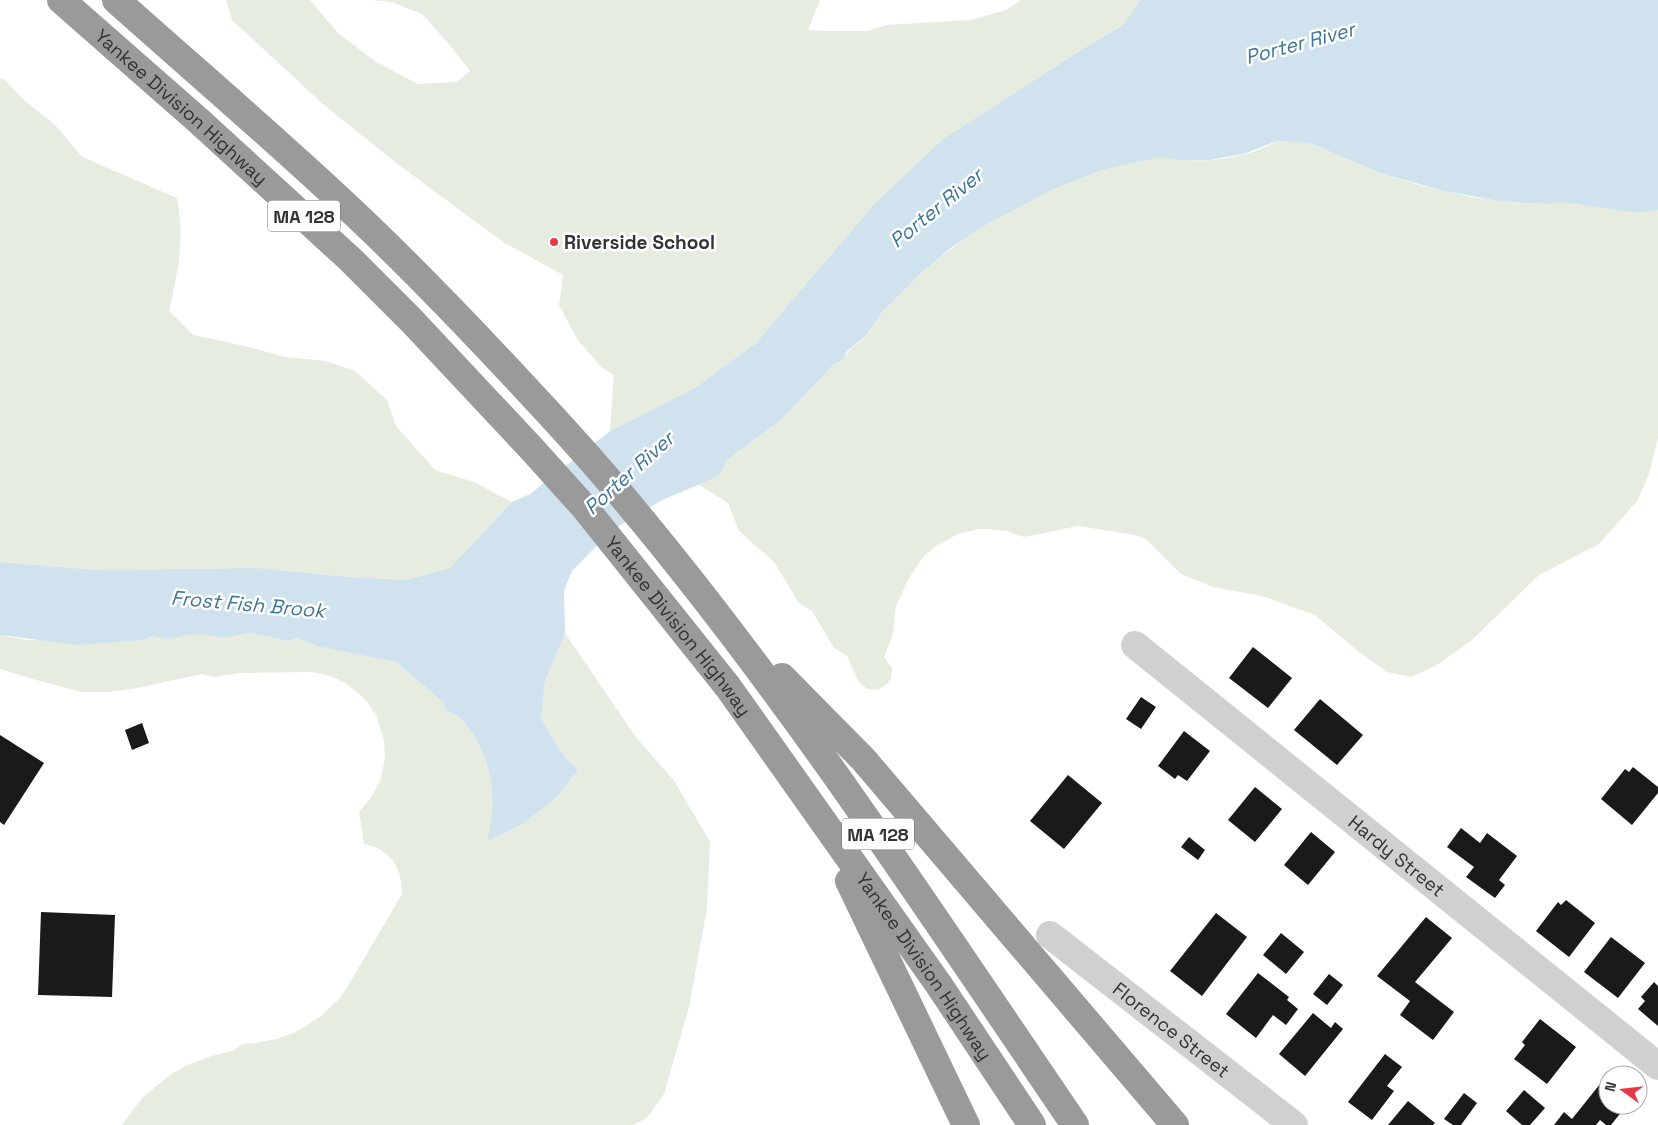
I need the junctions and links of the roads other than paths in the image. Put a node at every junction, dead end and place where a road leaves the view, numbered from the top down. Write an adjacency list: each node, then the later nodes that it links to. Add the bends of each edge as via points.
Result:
1 (61, 0): 5 (highway, Yankee Division Highway / MA 128, via 351,260 532,448 585,508 728,688)
2 (116, 0): 3 (highway, Yankee Division Highway / MA 128, via 340,200 484,342 614,486)
3 (725, 624): 10 (highway, Yankee Division Highway / MA 128, via 842,784); 11 (highway, via 863,759)
4 (1135, 645): 7 (street, Hardy Street)
5 (816, 812): 8 (highway); 9 (highway, Yankee Division Highway / MA 128)
6 (1050, 935): 12 (street, Florence Street)
7 (1658, 1066)
8 (966, 1125)
9 (1032, 1125)
10 (1075, 1125)
11 (1175, 1125)
12 (1294, 1125)

